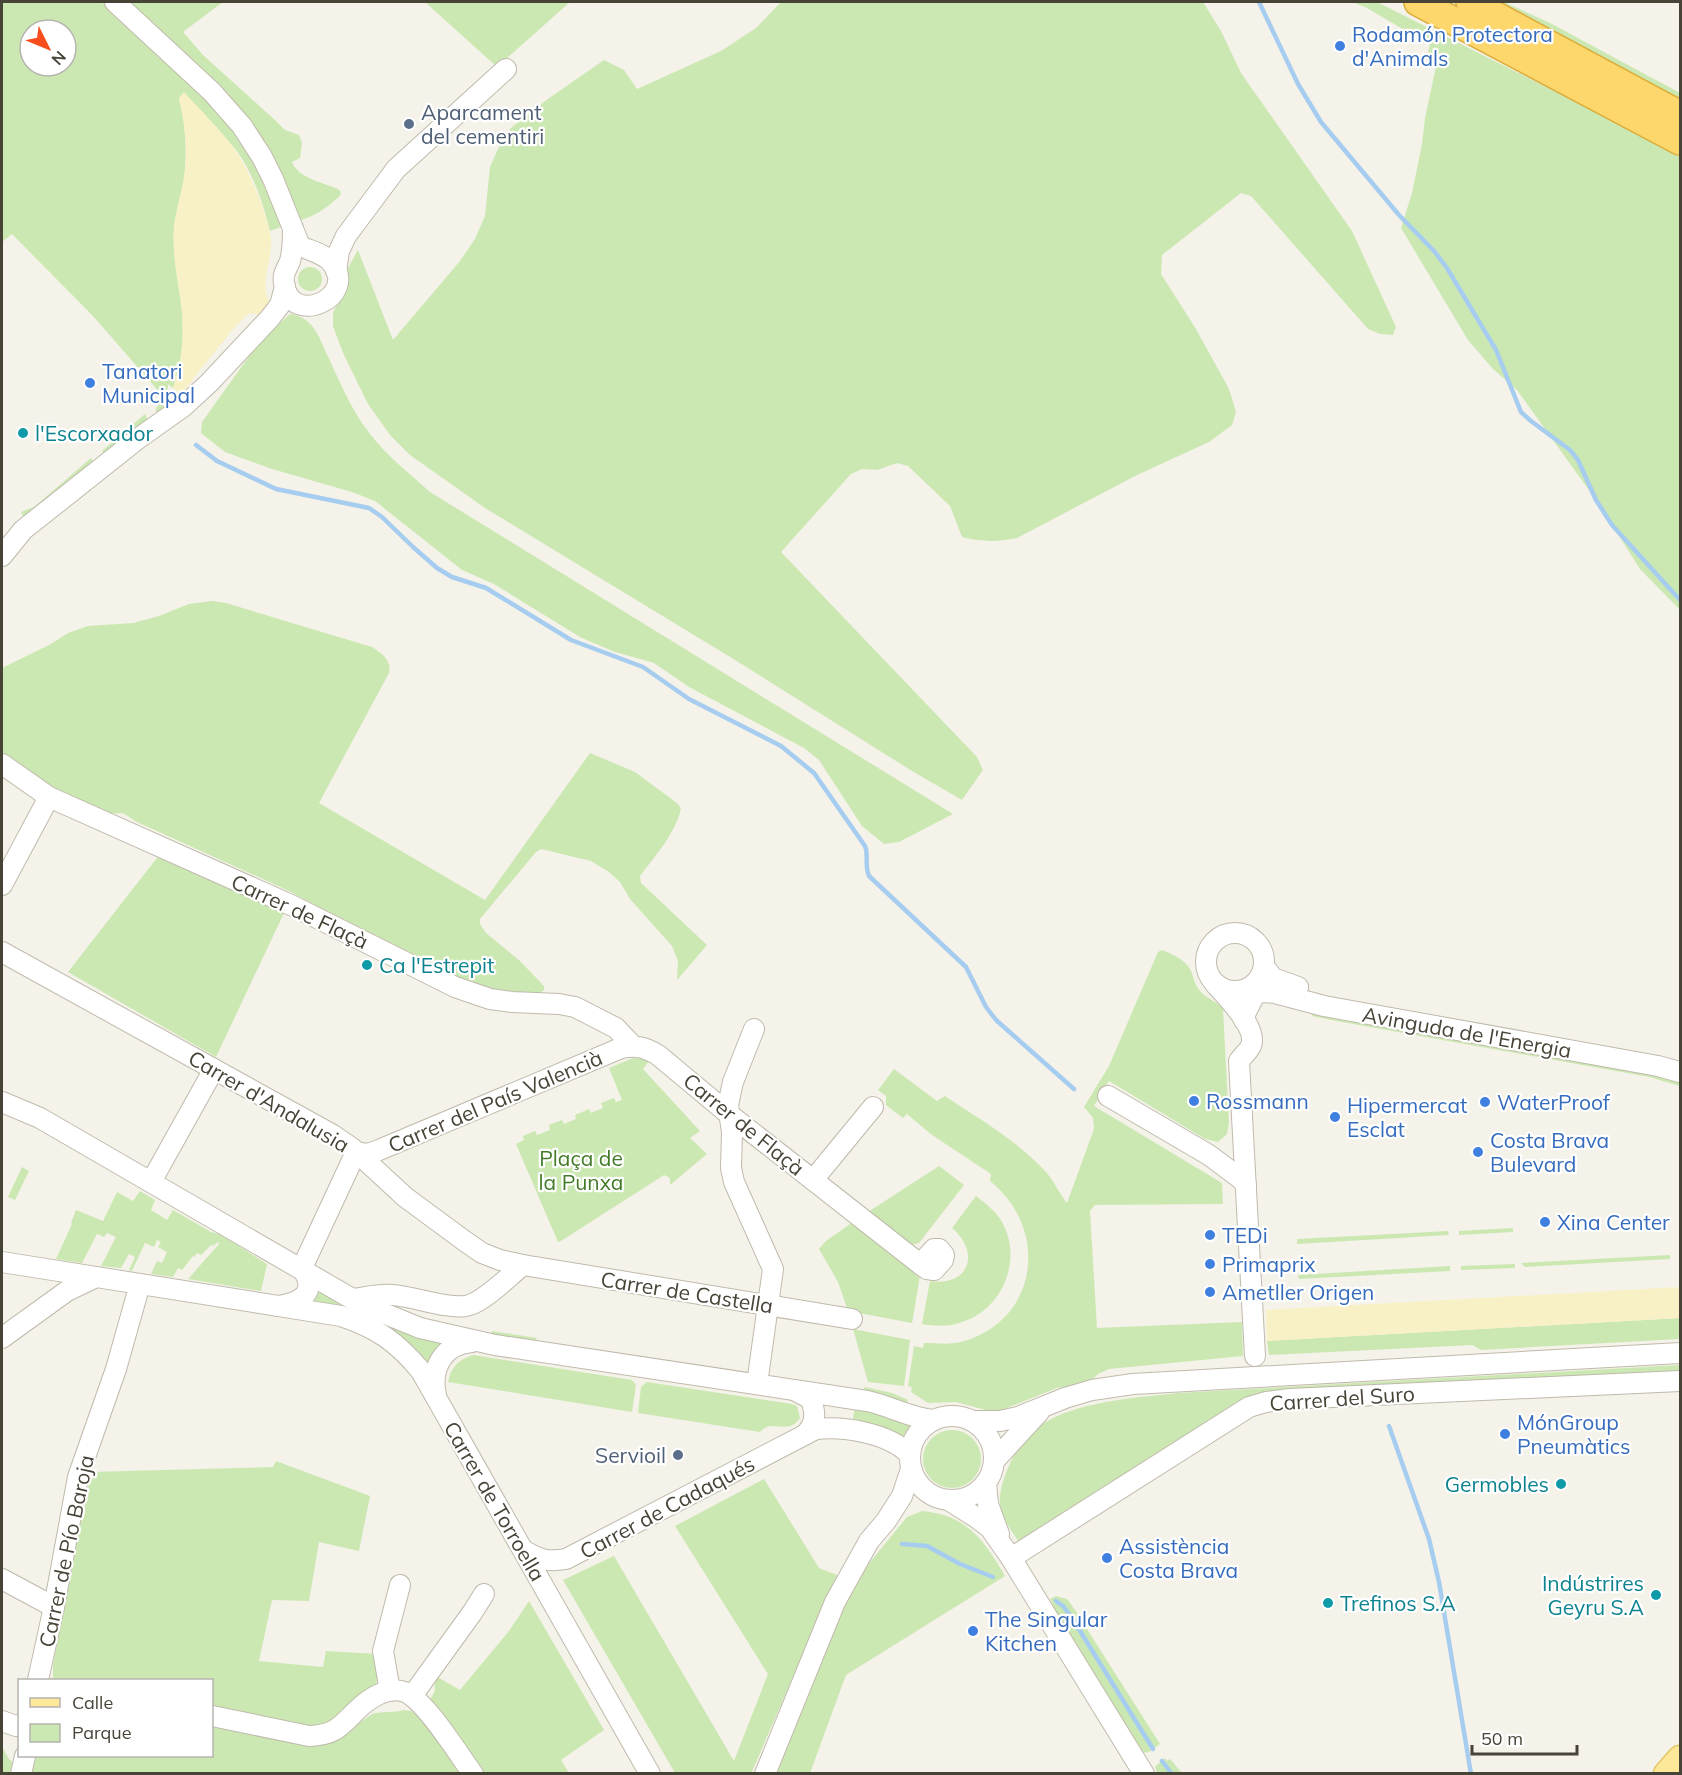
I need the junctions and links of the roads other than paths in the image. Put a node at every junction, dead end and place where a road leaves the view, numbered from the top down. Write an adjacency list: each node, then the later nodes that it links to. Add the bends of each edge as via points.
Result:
1 (115, 2): 7 (street, via 231,111 262,157)
2 (1418, 2): 6 (highway)
3 (1470, 2): 5 (highway)
4 (507, 69): 8 (street, via 401,164)
5 (1680, 115)
6 (1680, 141)
7 (293, 228): 9 (street, via 300,246); 10 (street)
8 (346, 236): 9 (street); 11 (street)
9 (317, 253): 10 (street, via 296,256); 11 (street, via 332,263)
10 (289, 262): 12 (street, via 284,272)
11 (336, 271): 13 (street, via 338,281 326,302 317,306)
12 (285, 287): 13 (street); 14 (street, via 280,305)
13 (297, 303): 14 (street)
14 (270, 318): 15 (street, via 184,406)
15 (23, 530): 16 (street); 17 (street)
16 (2, 537)
17 (2, 554)
18 (2, 764): 19 (street, Carrer de Flaçà)
19 (49, 797): 20 (street); 26 (street, Carrer de Flaçà, via 291,905 455,987 490,999 575,1007 616,1028)
20 (2, 885)
21 (2, 952): 28 (street, Carrer d'Andalusia)
22 (1259, 980): 23 (street, via 1248,990 1232,991); 23 (street, via 1264,954 1246,934 1228,933 1213,942 1206,959); 24 (street); 27 (street, Avinguda de l'Energia, via 1273,978 1325,996); 29 (street, Avinguda de l'Energia, via 1268,992 1324,1006)
23 (1215, 984): 24 (street)
24 (1244, 1020): 34 (street, via 1252,1044 1239,1061)
25 (753, 1029): 33 (street, via 733,1082)
26 (633, 1046): 33 (street, Carrer de Flaçà, via 646,1047 658,1055); 36 (street, Carrer del País Valencià, via 379,1150 368,1154)
27 (1680, 1061)
28 (214, 1069): 36 (street, Carrer d'Andalusia, via 333,1135); 39 (street)
29 (1680, 1072)
30 (1108, 1096): 37 (street)
31 (2, 1102): 39 (street, via 40,1118)
32 (873, 1107): 38 (street)
33 (730, 1115): 38 (street, Carrer de Flaçà); 48 (street, via 735,1188 773,1269)
34 (1242, 1121): 35 (street); 37 (street, via 1232,1144)
35 (1244, 1148): 37 (street, via 1231,1161); 40 (street)
36 (356, 1152): 43 (street, Carrer d'Andalusia, via 405,1197 482,1253); 44 (street)
37 (1209, 1155): 40 (street)
38 (813, 1180): 42 (street, Carrer de Flaçà)
39 (151, 1182): 44 (street)
40 (1246, 1185): 54 (street)
41 (2, 1262): 45 (street, Carrer de Torroella)
42 (920, 1264)
43 (523, 1265): 47 (street, via 467,1306 393,1294); 48 (street, Carrer de Castella)
44 (302, 1268): 47 (street); 49 (street, via 309,1278 307,1292 299,1300)
45 (96, 1277): 46 (street, Carrer de Torroella); 51 (street, via 67,1291)
46 (140, 1284): 49 (street, Carrer de Torroella); 75 (street, Carrer de Pío Baroja, via 116,1369 78,1477)
47 (354, 1299): 52 (street, via 420,1328)
48 (769, 1305): 50 (street, Carrer de Castella); 57 (street)
49 (278, 1306): 60 (street, Carrer de Torroella, via 341,1316 376,1330 406,1353)
50 (852, 1319)
51 (2, 1338)
52 (480, 1341): 57 (street); 60 (street, via 462,1343 443,1354 434,1374)
53 (1680, 1353): 55 (street)
54 (1254, 1356): 55 (street, via 1264,1362 1450,1353); 59 (street, via 1246,1365 1112,1378)
55 (1481, 1365): 59 (street, via 1200,1379)
56 (1680, 1381): 71 (street, Carrer del Suro, via 1266,1402 1249,1407)
57 (757, 1384): 58 (street)
58 (792, 1389): 62 (street, via 886,1405 913,1417); 64 (street, via 811,1399 814,1408 816,1418)
59 (1092, 1390): 61 (street)
60 (437, 1400): 70 (street, Carrer de Torroella)
61 (1042, 1409): 63 (street, via 1000,1421); 65 (street)
62 (933, 1420): 63 (street, via 953,1416); 66 (street, via 915,1438)
63 (973, 1421): 65 (street, via 989,1438)
64 (806, 1434): 66 (street, Carrer de Cadaqués, via 816,1429 836,1429 880,1437 901,1445); 70 (street, Carrer de Cadaqués, via 566,1559 552,1562)
65 (994, 1461): 67 (street)
66 (910, 1462): 68 (street, via 914,1477 924,1490); 69 (street, via 902,1496)
67 (986, 1483): 68 (street, via 970,1496); 71 (street, via 994,1524)
68 (944, 1499): 69 (street, via 901,1510); 71 (street, via 990,1528)
69 (886, 1521): 88 (street, via 869,1541 835,1602)
70 (525, 1551): 87 (street, Carrer de Torroella)
71 (1011, 1558): 82 (street)
72 (2, 1579): 75 (street)
73 (400, 1585): 77 (street, via 383,1651)
74 (484, 1594): 78 (street)
75 (54, 1607): 76 (street, Carrer de Pío Baroja)
76 (38, 1679)
77 (390, 1691): 78 (street); 79 (street, via 370,1698 343,1725 323,1736)
78 (412, 1696): 86 (street)
79 (213, 1716)
80 (2, 1721): 81 (street)
81 (18, 1726)
82 (1124, 1741): 89 (street, via 1132,1759); 90 (street)
83 (25, 1757): 85 (street)
84 (1680, 1758): 91 (main road)
85 (21, 1773)
86 (473, 1773)
87 (650, 1773)
88 (765, 1773)
89 (1132, 1773)
90 (1144, 1773)
91 (1666, 1773)

